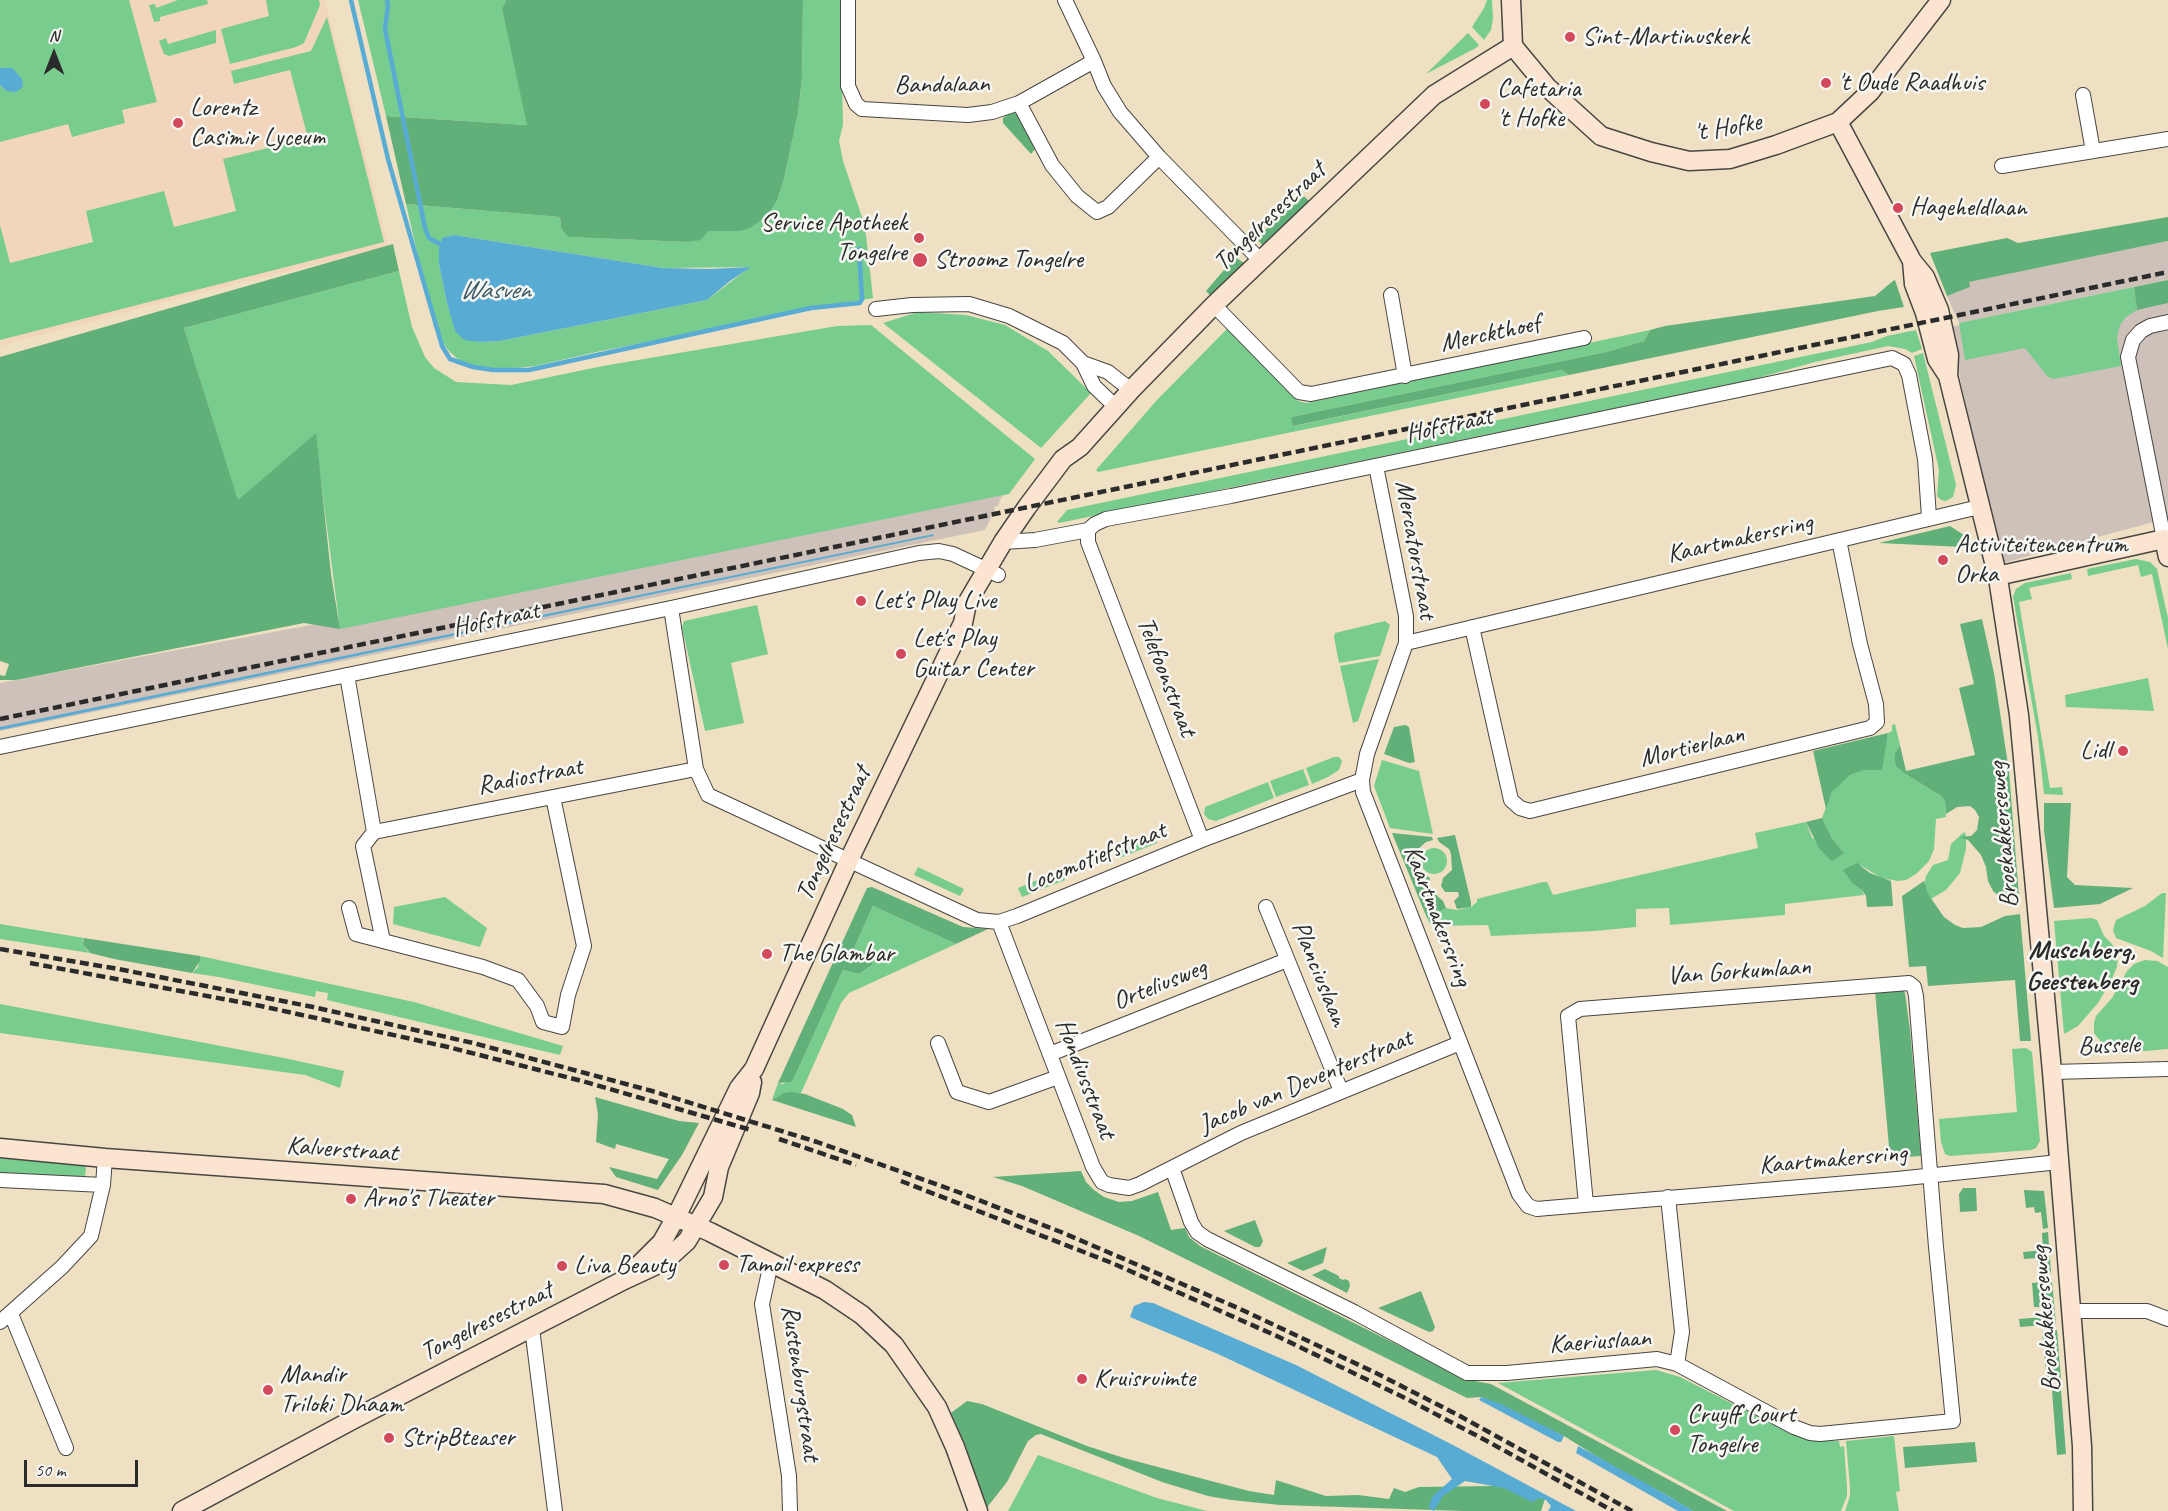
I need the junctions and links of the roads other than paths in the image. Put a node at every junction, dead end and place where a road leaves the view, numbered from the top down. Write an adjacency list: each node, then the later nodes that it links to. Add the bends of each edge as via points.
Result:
1 (848, 0): 8 (street, Bandalaan, via 848,86 862,109 968,115)
2 (1065, 0): 6 (street)
3 (1511, 0): 5 (street)
4 (1941, 0): 9 (street, 't Hofke, via 1870,92)
5 (1514, 46): 9 (street, 't Hofke, via 1547,87 1600,136 1680,159 1730,159); 14 (street, Tongelresestraat, via 1434,94)
6 (1094, 61): 8 (street, Bandalaan); 12 (street, via 1120,112)
7 (2083, 95): 11 (street)
8 (1019, 103): 12 (street, via 1052,165 1077,196 1097,212 1108,207)
9 (1838, 122): 25 (street, Broekakkerseweg, via 1912,261 1914,284 1933,316 1936,359 1948,376)
10 (2168, 139): 11 (street)
11 (2093, 151): 13 (street)
12 (1159, 157): 14 (street)
13 (2002, 166)
14 (1261, 261): 16 (street, Tongelresestraat)
15 (1390, 295): 21 (street)
16 (1215, 305): 21 (street, Merckthoef, via 1299,392 1311,394); 22 (street, Tongelresestraat)
17 (876, 309): 20 (street, via 969,304 1009,316 1054,339)
18 (2168, 322): 30 (street, via 2141,331 2133,340 2128,357)
19 (1584, 338): 21 (street, Merckthoef)
20 (1083, 363): 22 (street, via 1108,372); 23 (street, via 1094,386)
21 (1405, 376)
22 (1131, 390): 23 (street, Tongelresestraat)
23 (1116, 406): 29 (street, Tongelresestraat, via 1080,447 1073,464)
24 (1376, 466): 26 (street, Hofstraat, via 1892,358 1904,364 1909,375 1925,459); 27 (street, Hofstraat, via 1106,519); 35 (street, Mercatorstraat, via 1404,606)
25 (1979, 507): 26 (street, Kaartmakersring); 32 (street, Broekakkerseweg)
26 (1929, 518): 28 (street, Kaartmakersring)
27 (1088, 530): 29 (street, Hofstraat); 42 (street, Telefoonstraat, via 1088,542)
28 (1839, 540): 34 (street, Kaartmakersring); 34 (street, Mortierlaan, via 1877,722 1870,728 1530,811 1510,800)
29 (1010, 542): 31 (street, Tongelresestraat)
30 (2166, 548): 32 (street)
31 (992, 572): 33 (street, Hofstraat, via 953,554 919,553); 43 (street, Tongelresestraat, via 980,607 963,623)
32 (1997, 576): 54 (street, Broekakkerseweg, via 2019,715)
33 (671, 608): 36 (street, Hofstraat); 38 (street)
34 (1472, 627): 35 (street, Kaartmakersring)
35 (1406, 642): 39 (street, Kaartmakersring, via 1367,754)
36 (347, 675): 37 (street, Hofstraat); 41 (street)
37 (0, 747)
38 (696, 769): 40 (street, Radiostraat); 43 (street, via 708,795)
39 (1362, 780): 42 (street, Locomotiefstraat); 50 (street, Kaartmakersring, via 1363,792)
40 (553, 797): 41 (street, Radiostraat); 47 (street, via 584,946 562,1027 543,1022 537,1006 518,980)
41 (374, 832): 47 (street, via 363,846)
42 (1202, 840): 46 (street, Locomotiefstraat)
43 (849, 860): 46 (street, via 977,920); 52 (street, Tongelresestraat)
44 (1266, 907): 48 (street, Planciuslaan)
45 (350, 908): 47 (street, via 356,934)
46 (999, 922): 51 (street, Hondiusstraat)
47 (383, 941)
48 (1287, 960): 51 (street, Orteliusweg); 56 (street, Planciuslaan)
49 (938, 1043): 55 (street, via 957,1092 989,1102)
50 (1460, 1043): 56 (street, Jacob van Deventerstraat); 65 (street, Kaartmakersring, via 1519,1194 1528,1206 1538,1209)
51 (1050, 1054): 55 (street, Hondiusstraat)
52 (754, 1069): 66 (street, Tongelresestraat, via 739,1088); 67 (street, Tongelresestraat, via 750,1093 719,1167 713,1197)
53 (2168, 1069): 54 (street, Bussele)
54 (2052, 1072): 59 (street, Broekakkerseweg)
55 (1058, 1077): 60 (street, Hondiusstraat, via 1102,1182 1129,1188)
56 (1341, 1091): 60 (street, Jacob van Deventerstraat, via 1241,1133)
57 (0, 1148): 58 (street, Kalverstraat)
58 (105, 1158): 63 (street); 66 (street, Kalverstraat, via 604,1194)
59 (2059, 1162): 61 (street, Kaartmakersring); 70 (street, Broekakkerseweg)
60 (1172, 1168): 74 (street, Kaeriuslaan, via 1191,1222 1207,1239 1467,1373 1657,1359)
61 (1930, 1175): 64 (street, Kaartmakersring); 65 (street, Van Gorkumlaan, via 1916,996 1909,983 1589,1008 1568,1017); 74 (street, Kaeriuslaan, via 1953,1421 1810,1433)
62 (0, 1180): 63 (street)
63 (103, 1185): 71 (street, via 91,1236)
64 (1668, 1197): 65 (street, Kaartmakersring); 74 (street, via 1683,1332)
65 (1586, 1204)
66 (676, 1217): 67 (street, Kalverstraat); 69 (street, Tongelresestraat, via 662,1242)
67 (697, 1226): 68 (street, Kalverstraat); 69 (street, Tongelresestraat, via 665,1261)
68 (771, 1263): 78 (street, Rustenburgstraat, via 762,1304 789,1476); 79 (street, Kalverstraat, via 825,1290 862,1315 894,1345 937,1407)
69 (624, 1280): 73 (street, Tongelresestraat)
70 (2071, 1311): 72 (street, via 2147,1311); 80 (street, Broekakkerseweg)
71 (5, 1318): 75 (street)
72 (2168, 1319)
73 (532, 1328): 76 (street, Tongelresestraat); 77 (street)
74 (1677, 1364)
75 (66, 1448)
76 (182, 1511)
77 (555, 1511)
78 (790, 1511)
79 (978, 1511)
80 (2083, 1511)

